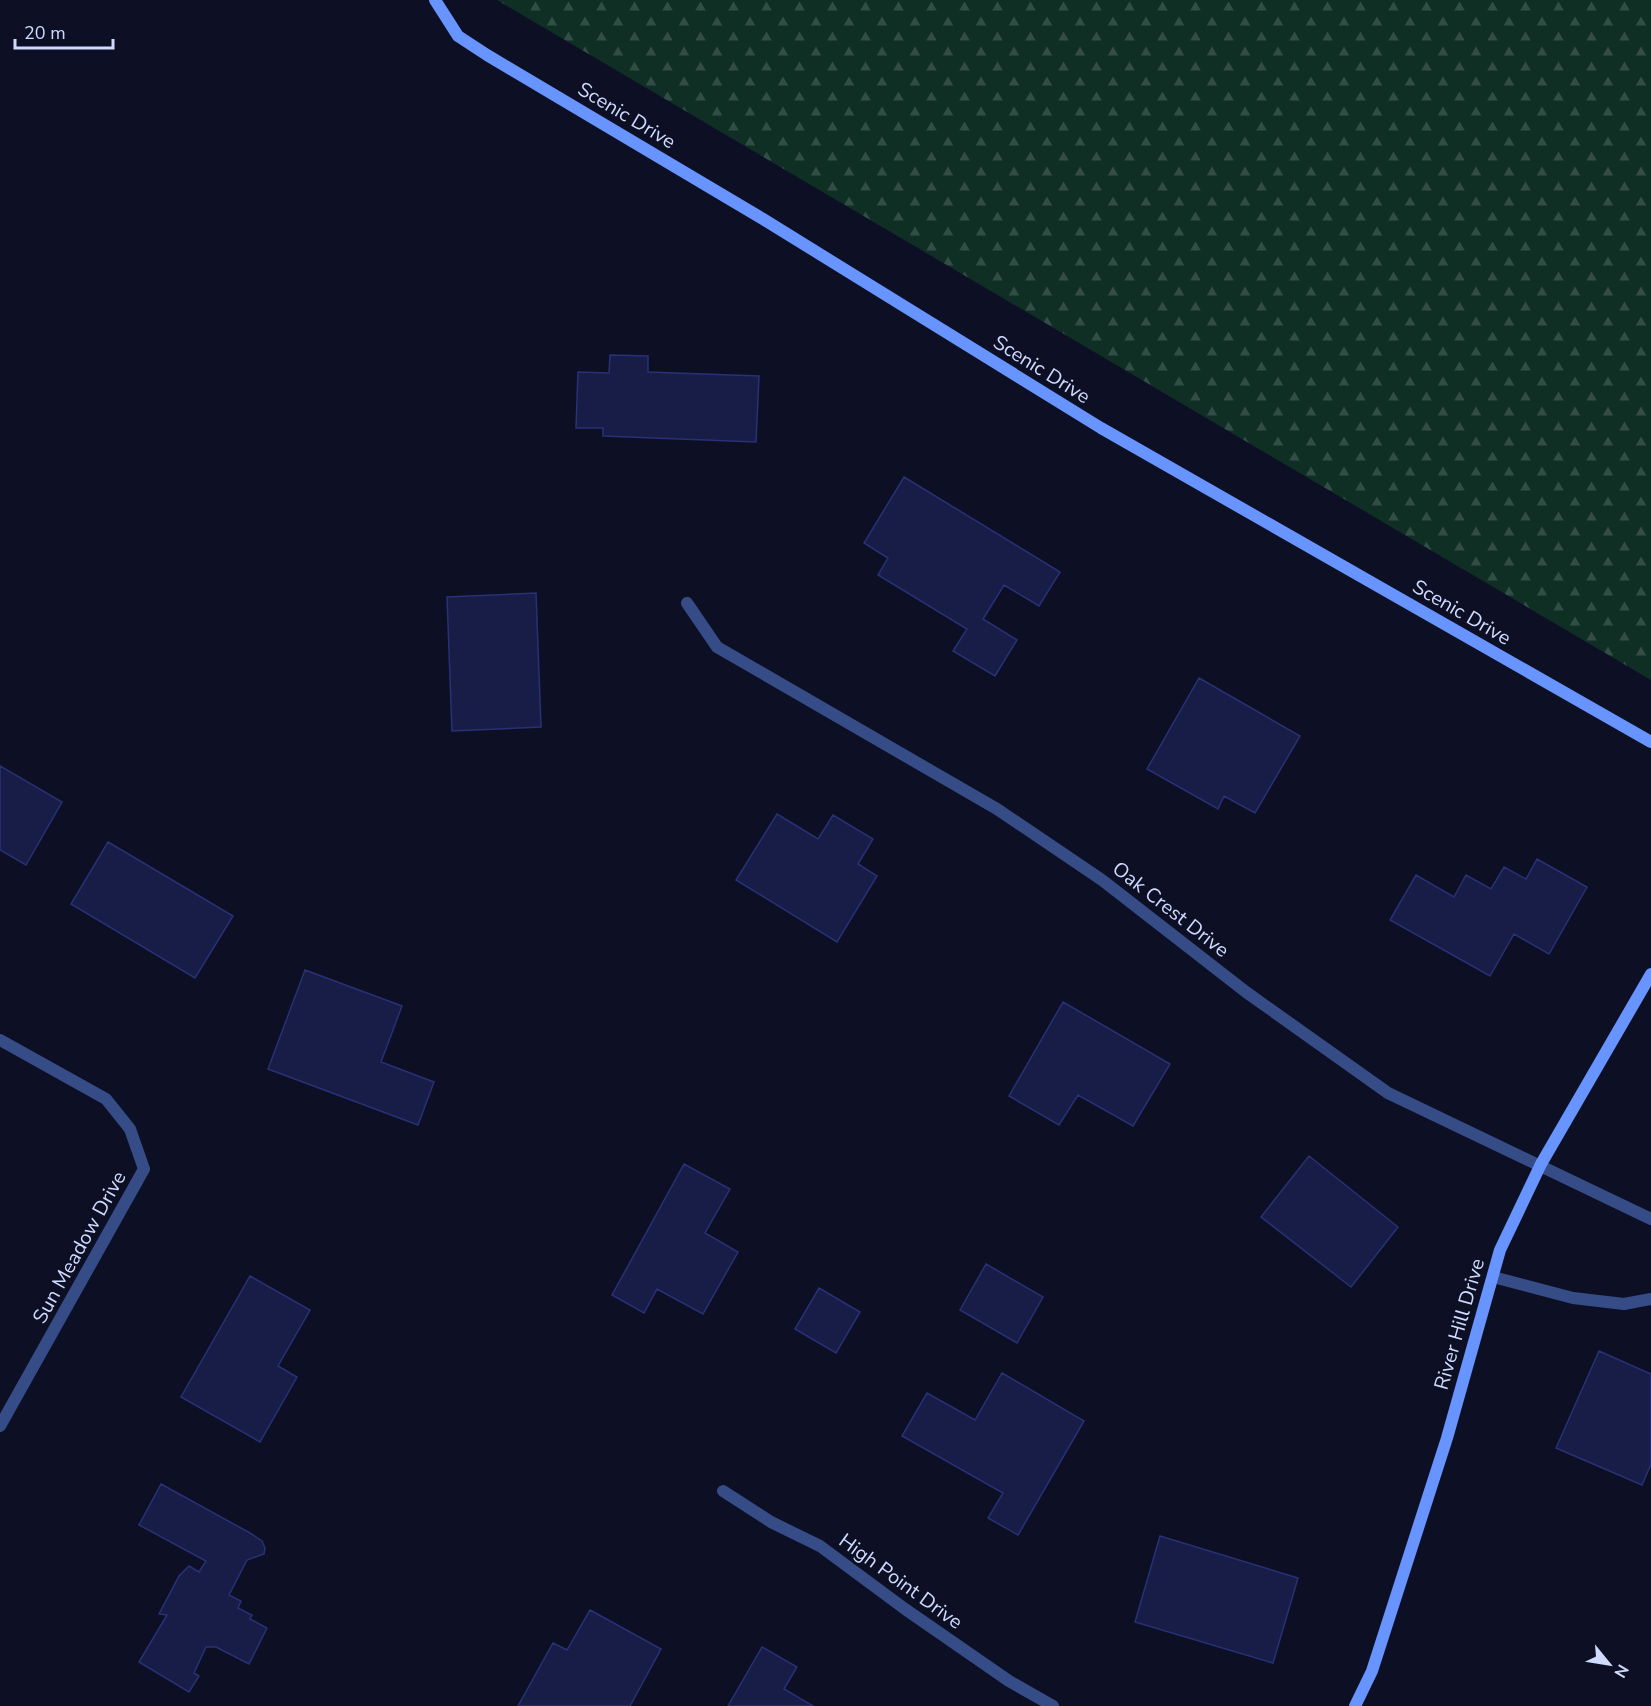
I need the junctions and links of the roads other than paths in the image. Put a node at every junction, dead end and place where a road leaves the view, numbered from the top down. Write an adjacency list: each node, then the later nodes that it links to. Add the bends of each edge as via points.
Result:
1 (435, 0): 3 (street, Scenic Drive, via 458,36 487,55 763,219 1101,428)
2 (687, 603): 6 (street, Oak Crest Drive, via 717,647 997,809 1102,880 1246,992 1389,1093)
3 (1651, 742)
4 (1651, 974): 6 (street, River Hill Drive)
5 (0, 1040): 10 (street, Sun Meadow Drive, via 106,1099 130,1129 144,1169)
6 (1541, 1164): 7 (street, Oak Crest Drive); 8 (street, River Hill Drive, via 1500,1250)
7 (1651, 1219)
8 (1493, 1277): 9 (street, via 1573,1298 1624,1304); 13 (street, River Hill Drive, via 1447,1438 1372,1671)
9 (1651, 1299)
10 (0, 1426)
11 (723, 1491): 12 (street, High Point Drive, via 771,1522 820,1546 905,1610)
12 (1053, 1706)
13 (1355, 1706)

